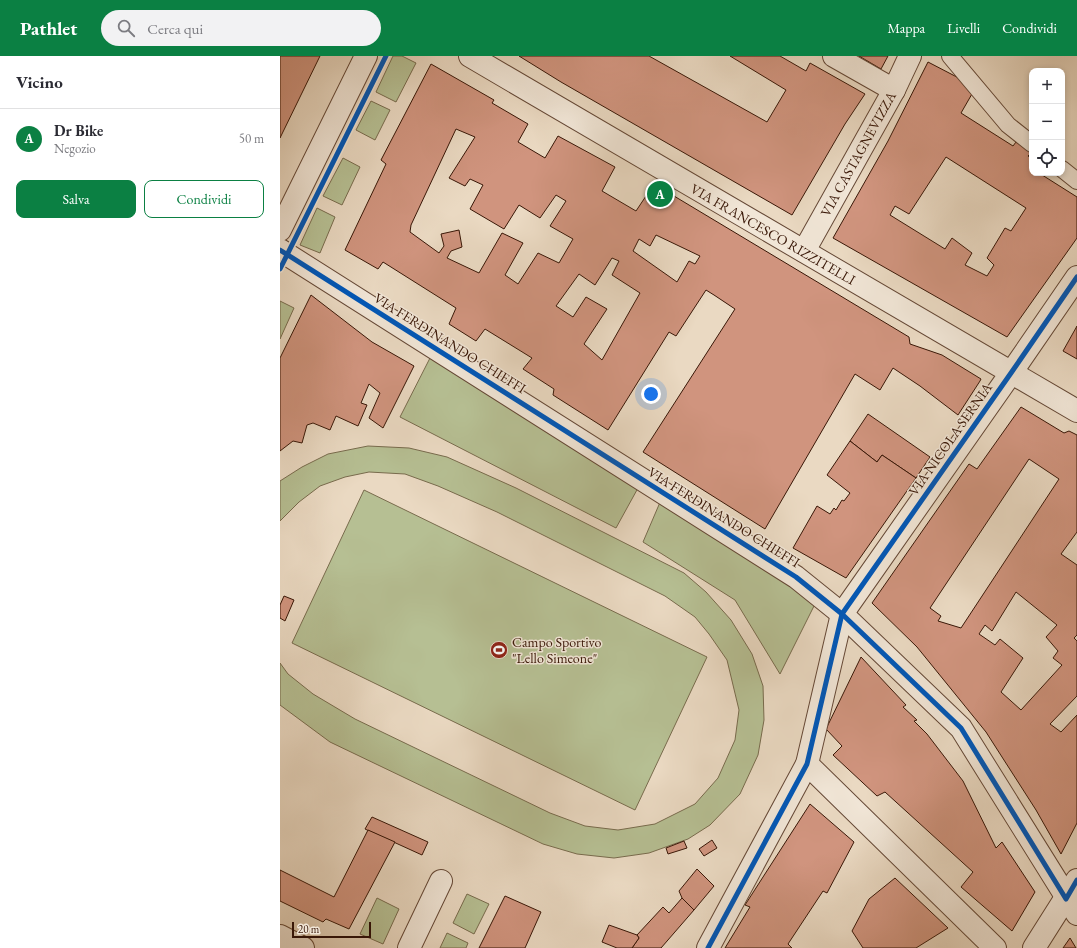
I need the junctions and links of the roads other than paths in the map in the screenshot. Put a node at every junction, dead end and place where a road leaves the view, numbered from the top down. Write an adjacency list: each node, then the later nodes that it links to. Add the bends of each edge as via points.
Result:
1 (366, 56): 10 (street)
2 (470, 56): 12 (street, VIA FRANCESCO RIZZITELLI)
3 (834, 56): 6 (street)
4 (910, 56): 6 (street, VIA CASTAGNEVIZZA)
5 (950, 56): 7 (lane, via 1008,125)
6 (894, 90): 12 (street, VIA CASTAGNEVIZZA)
7 (1029, 142)
8 (1065, 171): 9 (lane)
9 (1077, 181)
10 (280, 230)
11 (280, 250): 16 (street, VIA FERDINANDO CHIEFFI, via 796,577)
12 (804, 251): 14 (street, VIA FRANCESCO RIZZITELLI)
13 (1077, 277): 14 (street, VIA NICOLA SERNIA)
14 (1011, 373): 15 (street, VIA FRANCESCO RIZZITELLI); 16 (street, VIA NICOLA SERNIA)
15 (1077, 411)
16 (842, 614): 17 (street); 20 (street, VIA FERDINANDO CHIEFFI, via 961,728)
17 (807, 764): 24 (street); 25 (street)
18 (1077, 880): 20 (street)
19 (441, 881): 23 (street)
20 (1072, 906): 26 (street)
21 (280, 936): 22 (street)
22 (303, 948)
23 (409, 948)
24 (708, 948)
25 (995, 948)
26 (1034, 948)

